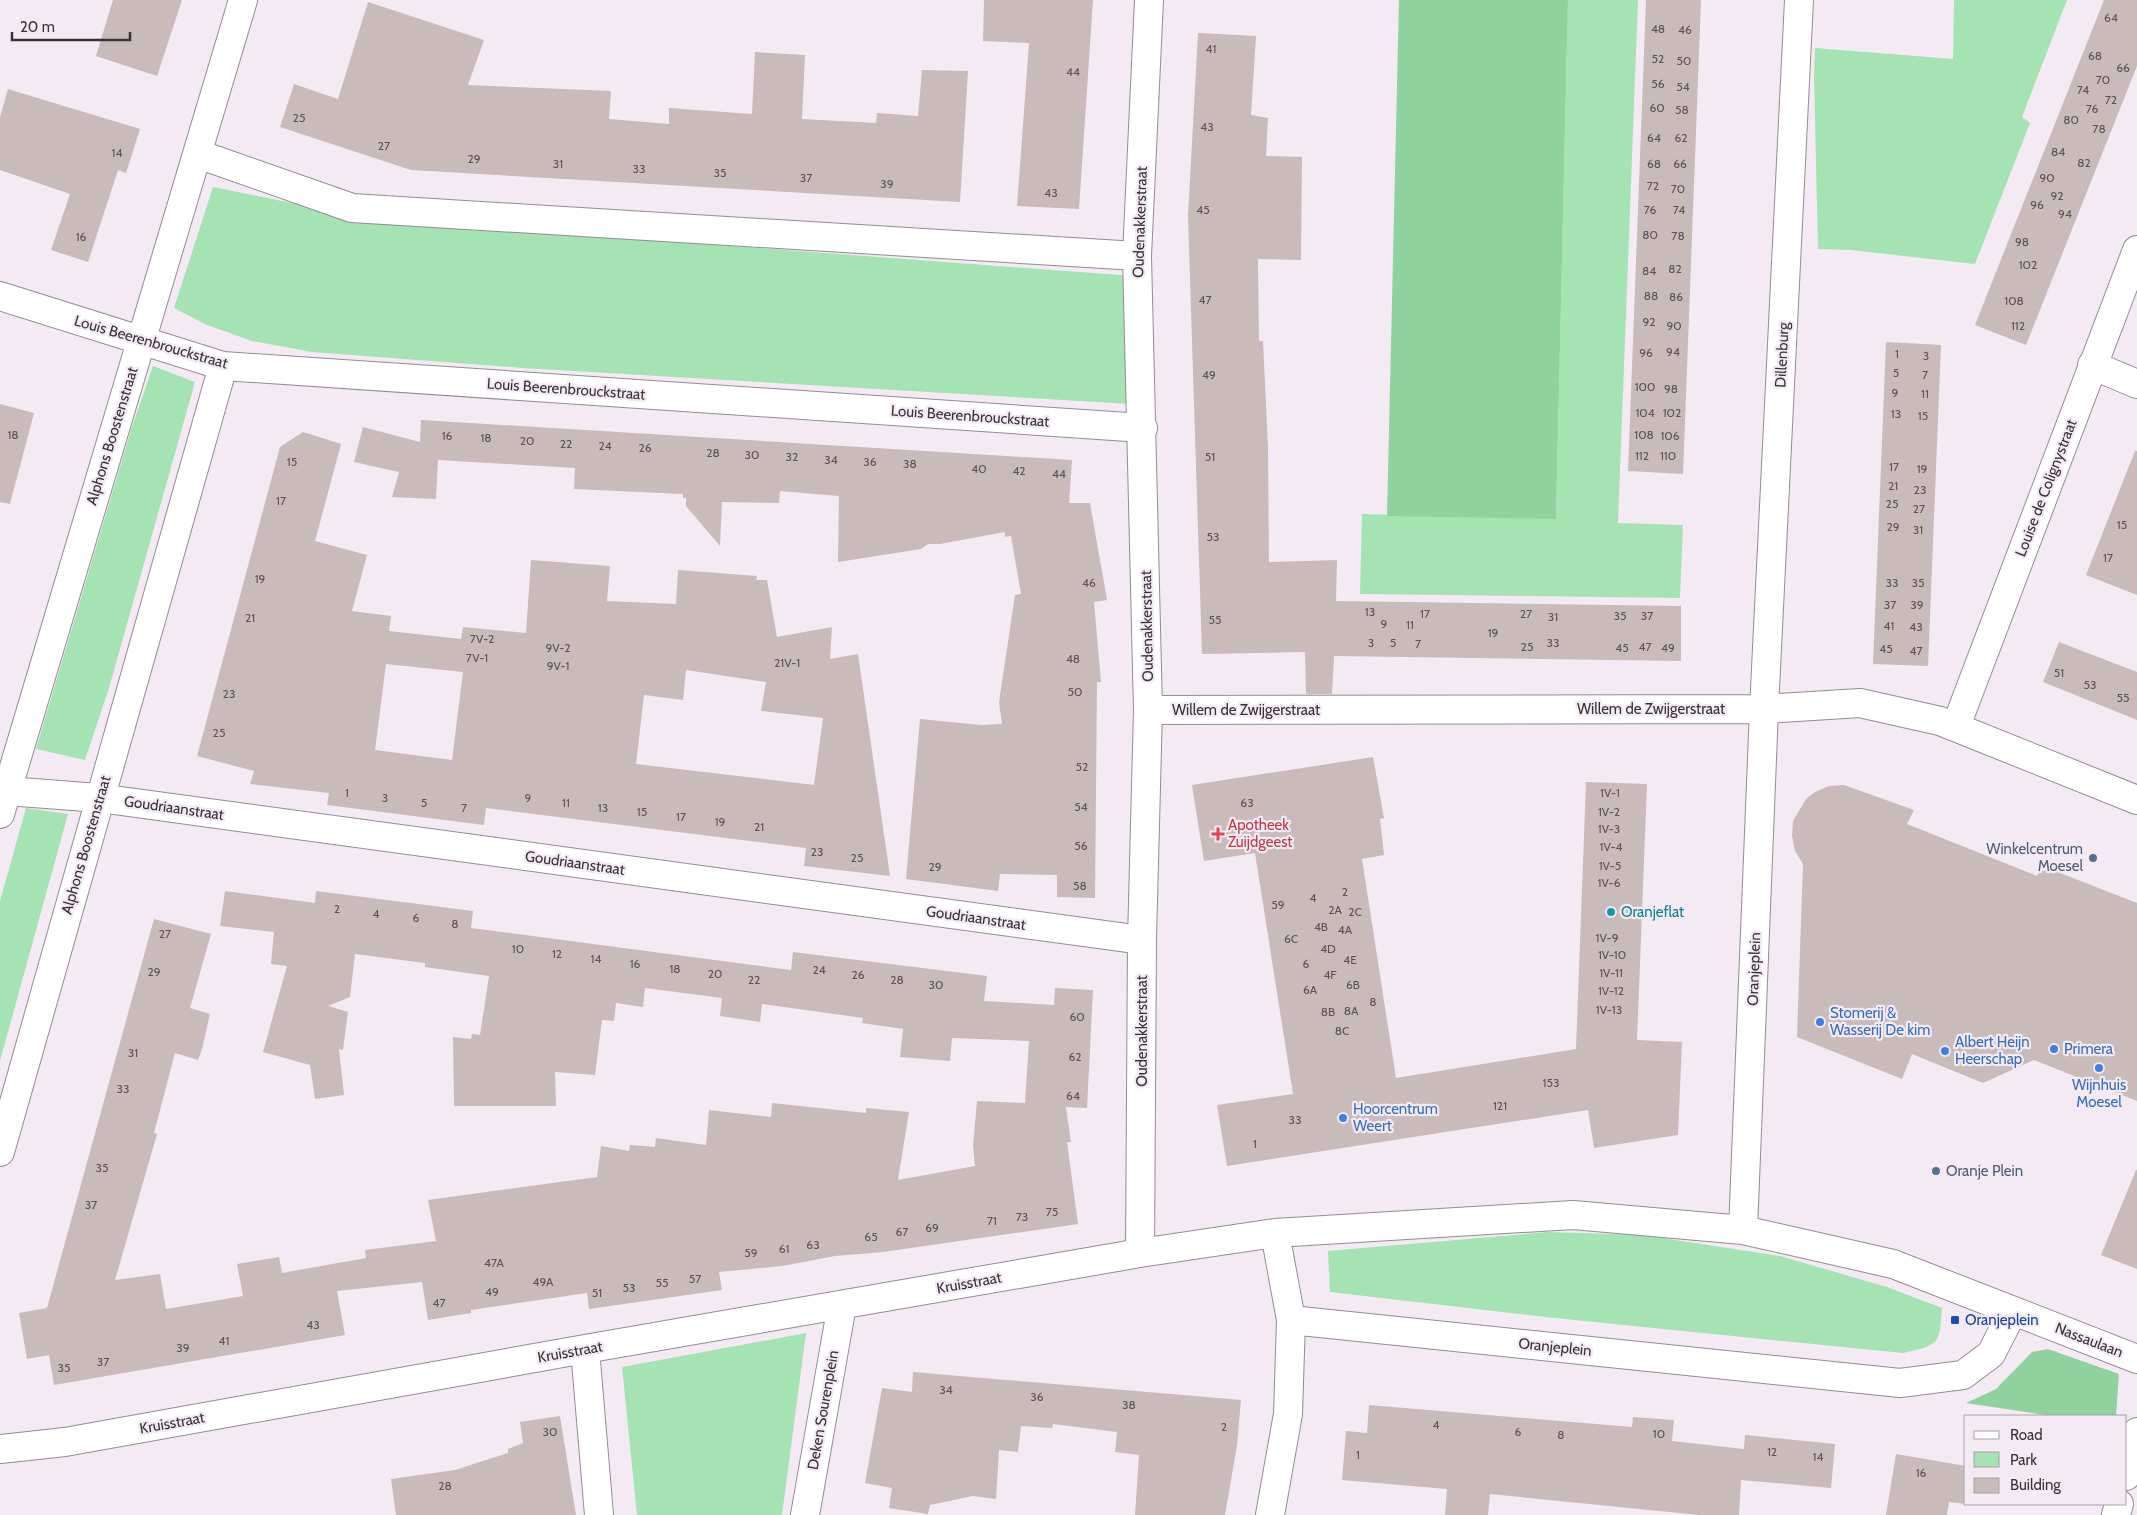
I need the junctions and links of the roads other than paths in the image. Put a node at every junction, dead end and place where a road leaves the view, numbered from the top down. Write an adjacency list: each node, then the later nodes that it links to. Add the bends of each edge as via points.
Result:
1 (243, 0): 4 (street, Alphons Boostenstraat)
2 (1149, 0): 6 (street, Oudenakkerstraat)
3 (1799, 0): 13 (street, Dillenburg)
4 (198, 154): 6 (street, via 352,208); 8 (street, Alphons Boostenstraat)
5 (2137, 250): 9 (street, Louise de Colignystraat)
6 (1137, 256): 12 (street, Oudenakkerstraat)
7 (0, 296): 8 (street, Louis Beerenbrouckstraat)
8 (140, 341): 10 (street, Louis Beerenbrouckstraat); 18 (street, Alphons Boostenstraat)
9 (2092, 365): 11 (street); 15 (street, Louise de Colignystraat)
10 (223, 366): 12 (street, Louis Beerenbrouckstraat); 16 (street, Alphons Boostenstraat)
11 (2137, 384)
12 (1143, 428): 14 (street, Oudenakkerstraat)
13 (1764, 709): 14 (street, Willem de Zwijgerstraat); 15 (street, Willem de Zwijgerstraat, via 1860,703); 21 (street, Oranjeplein)
14 (1148, 710): 19 (street, Oudenakkerstraat)
15 (1956, 726): 17 (street, Willem de Zwijgerstraat)
16 (99, 798): 18 (street, Goudriaanstraat); 19 (street, Goudriaanstraat); 20 (street, Alphons Boostenstraat)
17 (2137, 800)
18 (4, 802)
19 (1142, 940): 23 (street, Oudenakkerstraat)
20 (0, 1152)
21 (1743, 1230): 22 (street, via 1573,1215); 25 (street, via 1893,1264)
22 (1275, 1233): 23 (street); 26 (street)
23 (1140, 1253): 24 (street, Kruisstraat)
24 (842, 1305): 27 (street, Kruisstraat); 33 (street, Deken Sourenplein)
25 (2013, 1310): 26 (street, Oranjeplein, via 1991,1354 1963,1375 1900,1383); 28 (street, Nassaulaan)
26 (1291, 1320): 34 (street, via 1288,1414)
27 (585, 1349): 30 (street, Kruisstraat, via 65,1442); 32 (street)
28 (2137, 1359)
29 (2137, 1432): 31 (street)
30 (0, 1449)
31 (2127, 1472)
32 (599, 1515)
33 (805, 1515)
34 (1270, 1515)

